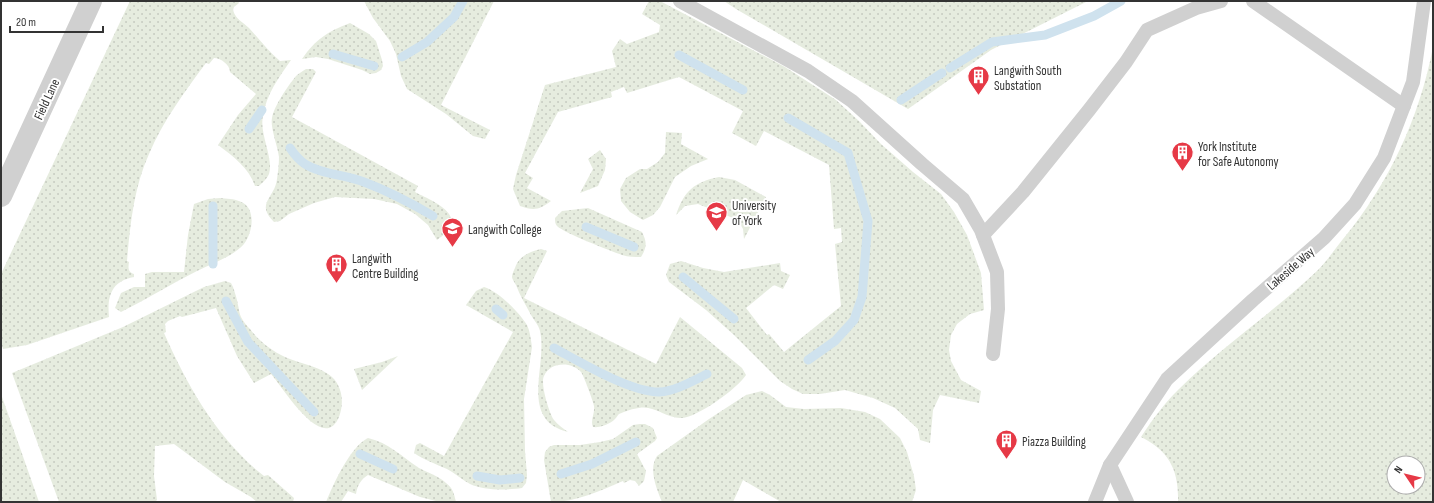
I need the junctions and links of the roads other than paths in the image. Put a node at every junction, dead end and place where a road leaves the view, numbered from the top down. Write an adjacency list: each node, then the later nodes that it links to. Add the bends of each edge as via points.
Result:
1 (91, 1): 7 (street, Field Lane)
2 (680, 1): 8 (lane, via 808,71 852,101 963,199)
3 (1221, 1): 8 (lane, via 1196,8 1147,30 1089,110 1023,192)
4 (1253, 1): 6 (lane)
5 (1424, 1): 6 (lane, Lakeside Way, via 1413,82)
6 (1404, 106): 10 (lane, Lakeside Way, via 1384,158 1355,204 1324,238 1167,379)
7 (1, 196)
8 (983, 235): 9 (lane, via 997,272 998,309)
9 (993, 354)
10 (1110, 465): 11 (lane, Lakeside Way); 12 (lane)
11 (1095, 502)
12 (1127, 502)

